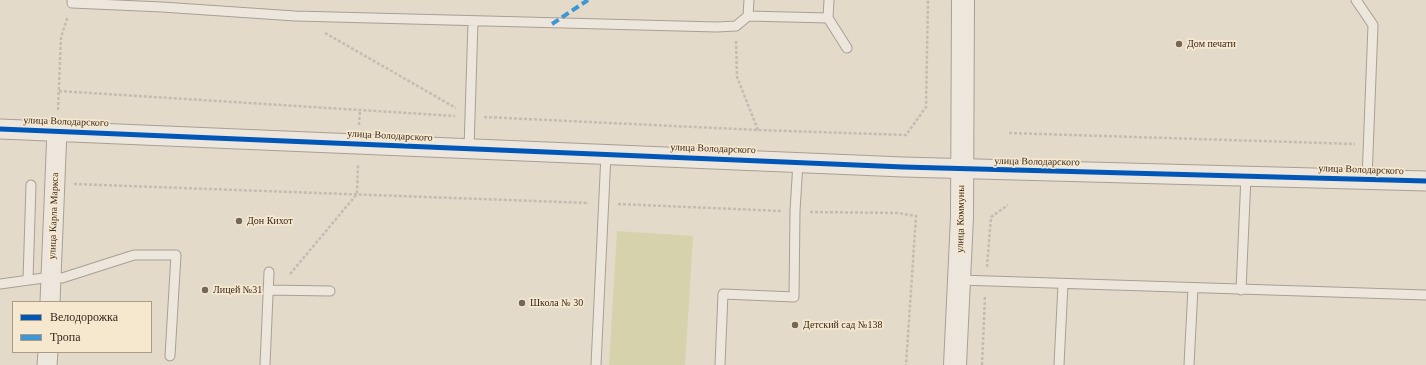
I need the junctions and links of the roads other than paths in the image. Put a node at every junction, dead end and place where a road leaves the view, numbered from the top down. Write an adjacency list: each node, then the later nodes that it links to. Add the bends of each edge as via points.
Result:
1 (749, 0): 7 (lane)
2 (829, 0): 8 (lane)
3 (963, 0): 16 (street, улица Коммуны)
4 (1356, 0): 18 (lane, via 1373,25)
5 (72, 2): 6 (lane)
6 (162, 3): 9 (lane, via 295,16)
7 (748, 16): 8 (lane); 9 (lane, via 736,26)
8 (828, 18): 10 (lane)
9 (473, 22): 13 (lane)
10 (847, 48)
11 (0, 128): 12 (street, улица Володарского)
12 (57, 130): 13 (street, улица Володарского); 22 (street, улица Карла Маркса)
13 (469, 148): 14 (street, улица Володарского)
14 (606, 154): 15 (street, улица Володарского); 37 (lane)
15 (798, 162): 16 (street, улица Володарского); 38 (lane, via 794,297 723,294)
16 (962, 169): 17 (street, улица Володарского); 24 (street, улица Коммуны)
17 (1246, 176): 18 (street, улица Володарского); 29 (lane)
18 (1367, 179): 19 (street, улица Володарского)
19 (1426, 181)
20 (31, 185): 23 (lane)
21 (269, 272): 28 (lane)
22 (51, 277): 23 (lane); 32 (street, улица Карла Маркса); 34 (lane, via 62,278 134,255 176,255)
23 (28, 280): 25 (lane)
24 (959, 280): 26 (lane); 39 (street, улица Коммуны)
25 (0, 284)
26 (1063, 284): 27 (lane); 40 (lane)
27 (1193, 288): 29 (lane); 41 (lane)
28 (272, 290): 30 (lane); 36 (lane)
29 (1240, 290): 31 (lane)
30 (330, 291)
31 (1426, 296)
32 (50, 301)
33 (48, 353): 35 (street)
34 (170, 356)
35 (47, 365)
36 (265, 365)
37 (596, 365)
38 (720, 365)
39 (955, 365)
40 (1059, 365)
41 (1189, 365)

